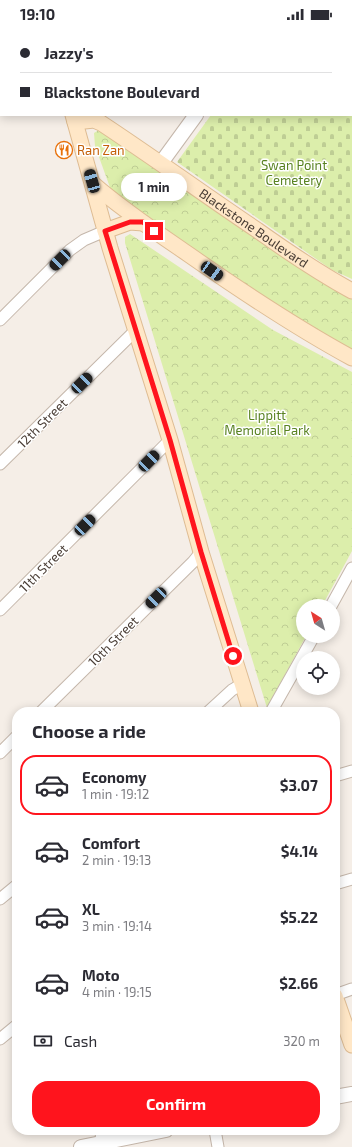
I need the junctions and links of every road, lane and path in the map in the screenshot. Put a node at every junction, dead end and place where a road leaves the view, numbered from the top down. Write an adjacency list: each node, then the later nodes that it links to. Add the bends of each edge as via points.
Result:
1 (195, 116): 3 (street)
2 (74, 118): 3 (main road, Blackstone Boulevard, via 102,123); 4 (main road)
3 (161, 163): 7 (main road, Blackstone Boulevard, via 306,264)
4 (93, 184): 5 (main road); 6 (main road)
5 (143, 222): 6 (main road, via 130,222); 10 (main road, via 235,287)
6 (105, 231): 8 (street, via 84,240 70,250); 9 (main road)
7 (352, 291)
8 (0, 320)
9 (136, 330): 11 (main road); 12 (street, 12th Street)
10 (352, 358)
11 (170, 440): 13 (main road); 16 (street, 11th Street)
12 (0, 464)
13 (201, 552): 18 (main road); 19 (street, 10th Street)
14 (352, 568): 15 (street)
15 (335, 599)
16 (0, 610)
17 (310, 643): 22 (street)
18 (242, 684): 20 (street); 21 (main road)
19 (46, 707)
20 (213, 707)
21 (249, 707)
22 (274, 707)
23 (12, 741): 24 (street)
24 (0, 753)
25 (352, 771): 26 (street)
26 (340, 775)
27 (352, 879): 28 (street)
28 (340, 883)
29 (12, 889): 30 (street)
30 (0, 899)
31 (352, 989): 32 (street)
32 (340, 993)
33 (340, 1010): 36 (main road)
34 (12, 1029): 35 (street)
35 (0, 1039)
36 (352, 1045)
37 (352, 1094): 38 (street)
38 (340, 1096)
39 (134, 1135): 41 (street)
40 (216, 1135): 43 (street)
41 (102, 1140): 42 (street)
42 (81, 1147)
43 (218, 1147)

